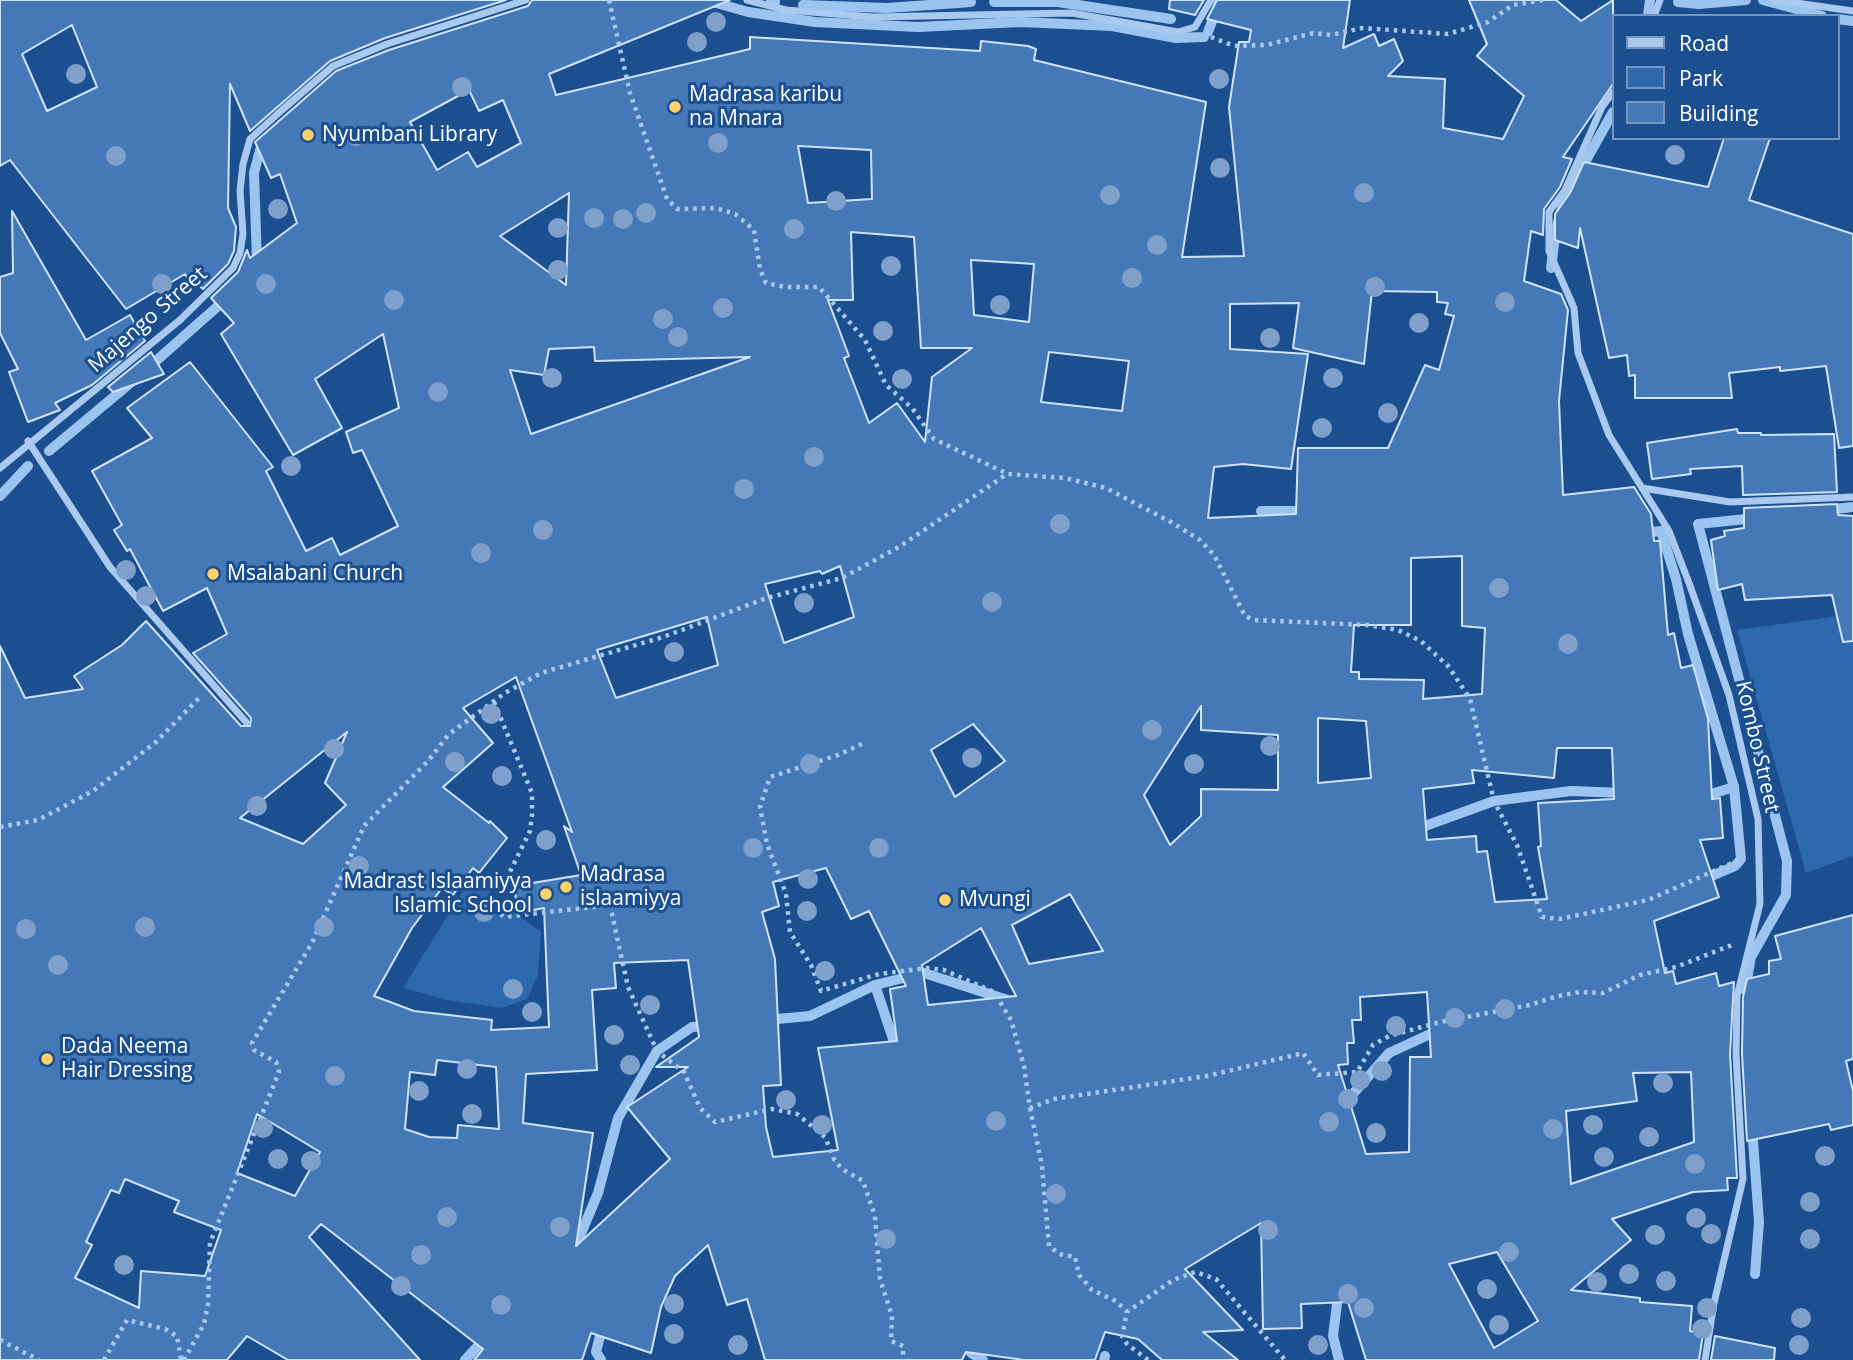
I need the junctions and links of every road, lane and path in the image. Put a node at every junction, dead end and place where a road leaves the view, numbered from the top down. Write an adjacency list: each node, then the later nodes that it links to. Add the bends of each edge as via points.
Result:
1 (526, 0): 10 (street, Majengo Street, via 333,66 282,110 250,139 240,191 243,234 233,268 180,320)
2 (609, 0): 12 (path, via 630,93 667,199 677,209 716,208 735,214 754,230 763,280 785,287 819,287 865,340 886,385 912,408 934,439)
3 (747, 0): 8 (street, via 824,15 1072,13 1178,32)
4 (1211, 0): 8 (street)
5 (1543, 0): 8 (path, via 1513,5 1488,22 1447,34 1363,28 1234,46)
6 (1774, 0): 7 (street)
7 (1853, 11)
8 (1195, 27)
9 (1612, 93): 13 (street, Kombo Street, via 1601,107 1565,190 1549,212 1549,251 1574,308 1578,353 1609,435)
10 (28, 442): 11 (street, Majengo Street); 15 (street, via 110,567)
11 (0, 468)
12 (1008, 474): 16 (path, via 899,547 842,578 767,598 541,673); 20 (path, via 1065,478 1106,488 1171,522 1214,555 1245,616 1254,620 1367,625 1398,630 1421,641 1449,667 1470,699 1494,801 1517,845 1542,917 1560,919 1648,900)
13 (1642, 488): 14 (street, via 1730,502); 20 (street, Kombo Street, via 1669,531 1729,695 1758,819)
14 (1853, 498)
15 (214, 684): 17 (street); 19 (path, via 156,742 108,781 38,820)
16 (494, 702): 27 (path, via 449,734 364,826 313,940 252,1043 254,1050 276,1062 279,1072 210,1243 204,1324); 28 (path, via 532,793 530,831 496,900 497,911 504,917 610,905 628,987 657,1051 684,1072 700,1108 715,1122 772,1109 797,1114 825,1137 842,1169 863,1181 875,1216 880,1279 892,1316 891,1341 903,1346)
17 (246, 722)
18 (862, 744): 22 (path, via 770,777 760,807 767,844 786,894 790,932 821,991 879,974 927,968 944,970 994,992 1012,1020)
19 (0, 827)
20 (1758, 851): 21 (street, Kombo Street, via 1760,904)
21 (1751, 937): 22 (path, via 1676,967 1640,975 1603,993 1554,997 1390,1036 1373,1045 1357,1072 1318,1075 1303,1053 1207,1076 1055,1099); 31 (street, Kombo Street, via 1737,996 1735,1036 1743,1179)
22 (1030, 1108): 23 (path, via 1042,1166 1049,1246 1075,1257 1079,1275 1092,1290)
23 (1127, 1312): 29 (path, via 1122,1336); 30 (path, via 1173,1280 1195,1272 1216,1279)
24 (0, 1340): 25 (path)
25 (39, 1360)
26 (104, 1360): 27 (path, via 127,1320 177,1336)
27 (183, 1360)
28 (903, 1360)
29 (1148, 1360)
30 (1285, 1360)
31 (1705, 1360)

